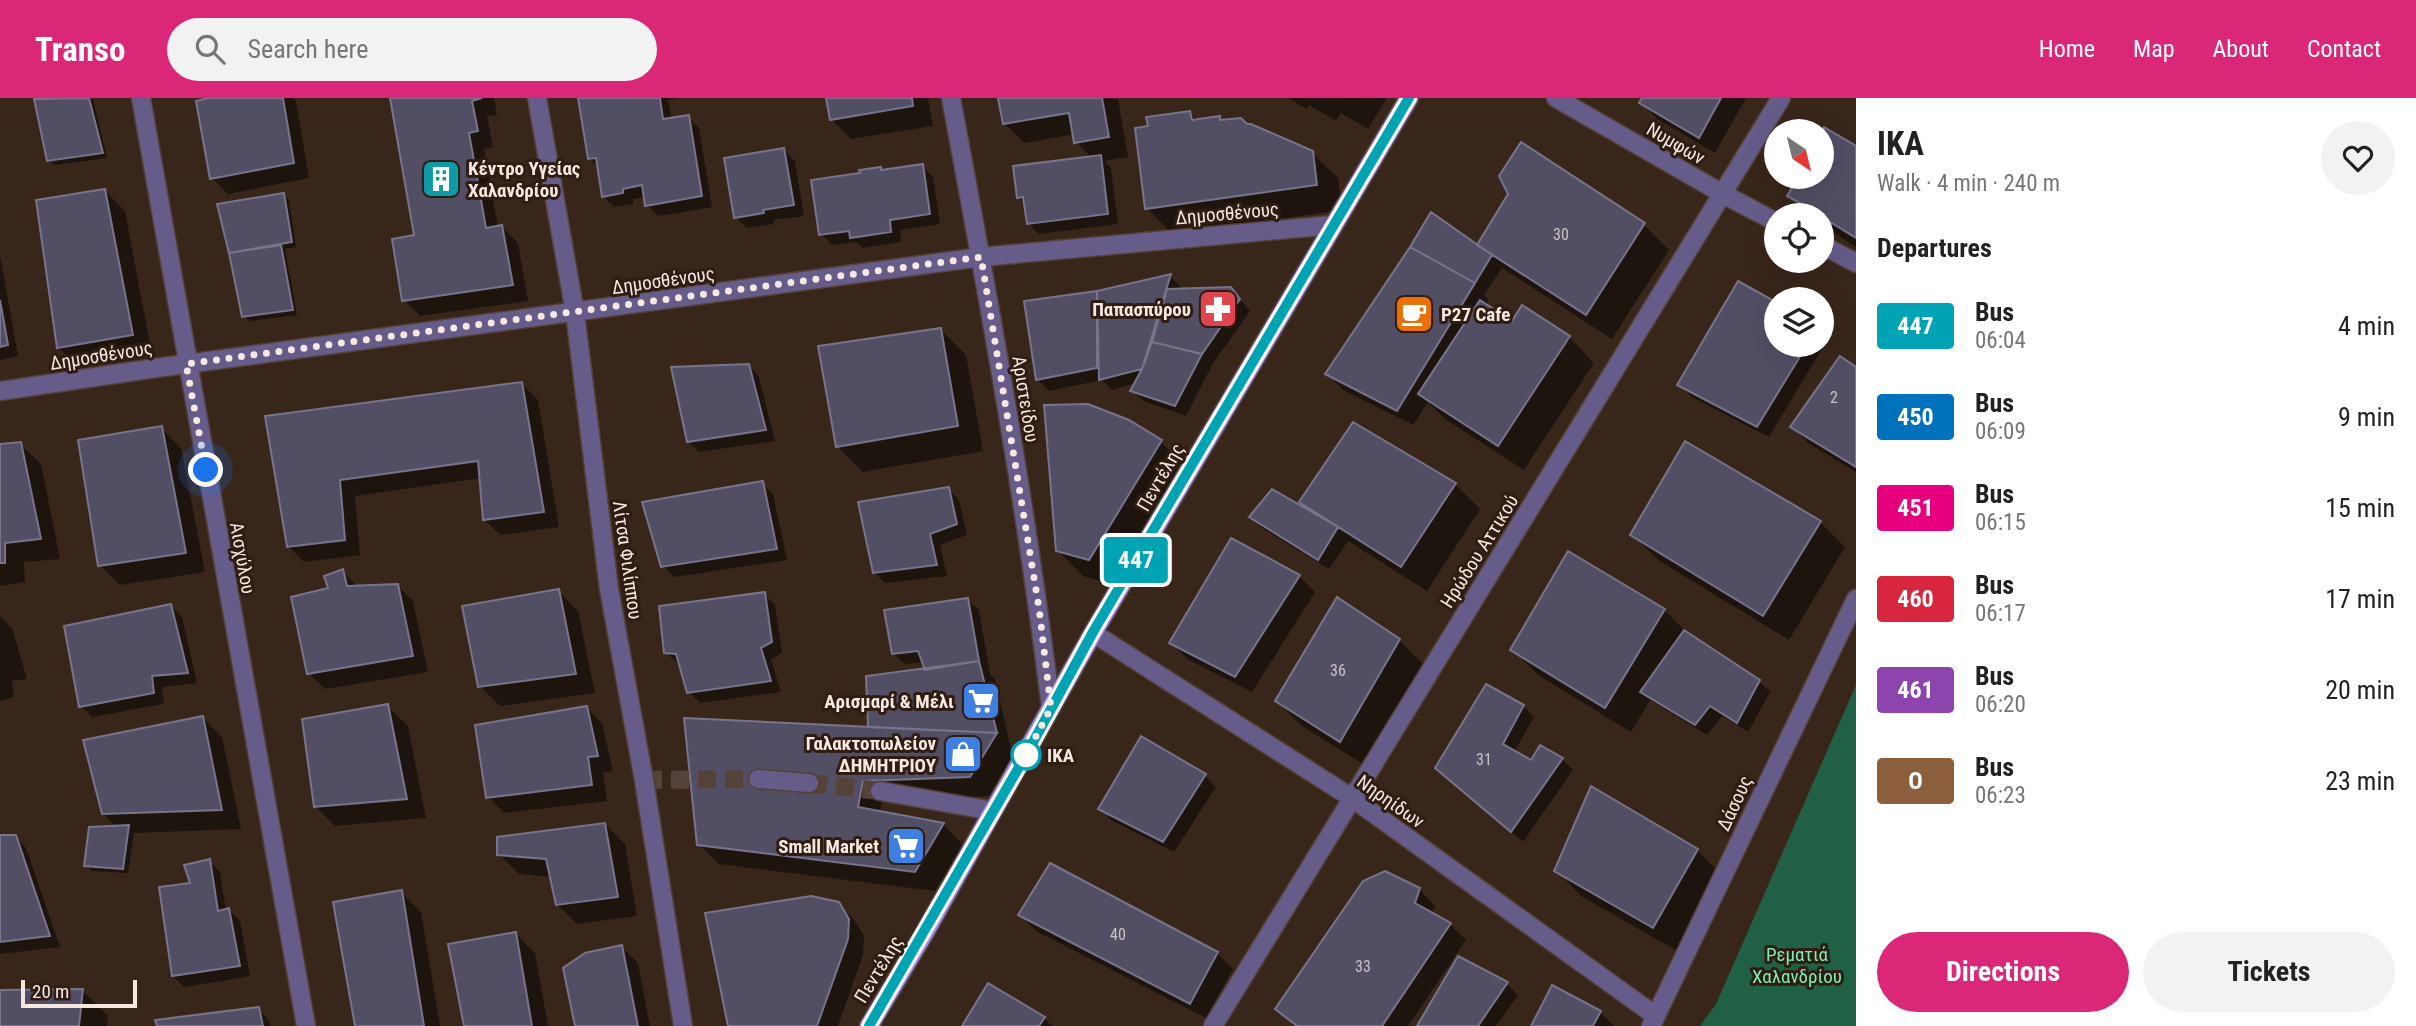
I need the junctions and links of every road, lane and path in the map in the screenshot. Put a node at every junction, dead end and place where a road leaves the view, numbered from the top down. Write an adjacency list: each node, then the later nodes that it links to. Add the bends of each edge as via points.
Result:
1 (141, 98): 14 (street, Αισχύλου)
2 (537, 98): 13 (street, Λίτσα Φιλίππου)
3 (951, 98): 11 (street, Αριστείδου)
4 (1409, 98): 9 (main road, Πεντέλης)
5 (1556, 98): 7 (street, Νυμφών)
6 (1781, 98): 7 (street, Ηρώδου Αττικού)
7 (1723, 194): 8 (street, Νυμφών); 22 (street, Ηρώδου Αττικού)
8 (1764, 216)
9 (1333, 225): 11 (street, Δημοσθένους); 17 (main road, Πεντέλης)
10 (1834, 251): 12 (street)
11 (981, 257): 13 (street, Δημοσθένους); 18 (street, Αριστείδου)
12 (1856, 263)
13 (575, 313): 14 (street, Δημοσθένους); 26 (street, Λίτσα Φιλίππου, via 609,589)
14 (186, 364): 15 (street, Δημοσθένους); 25 (street, Αισχύλου)
15 (0, 391)
16 (1856, 599): 24 (street, Δάσους)
17 (1093, 632): 18 (main road, Πεντέλης); 22 (street, Νηρηίδων)
18 (1051, 708): 23 (main road, Πεντέλης)
19 (758, 779): 20 (street)
20 (809, 783)
21 (880, 791): 23 (street)
22 (1352, 798): 24 (street, Νηρηίδων); 28 (street, Ηρώδου Αττικού)
23 (993, 811): 27 (main road, Πεντέλης)
24 (1653, 1021)
25 (306, 1026)
26 (683, 1026)
27 (869, 1026)
28 (1213, 1026)

